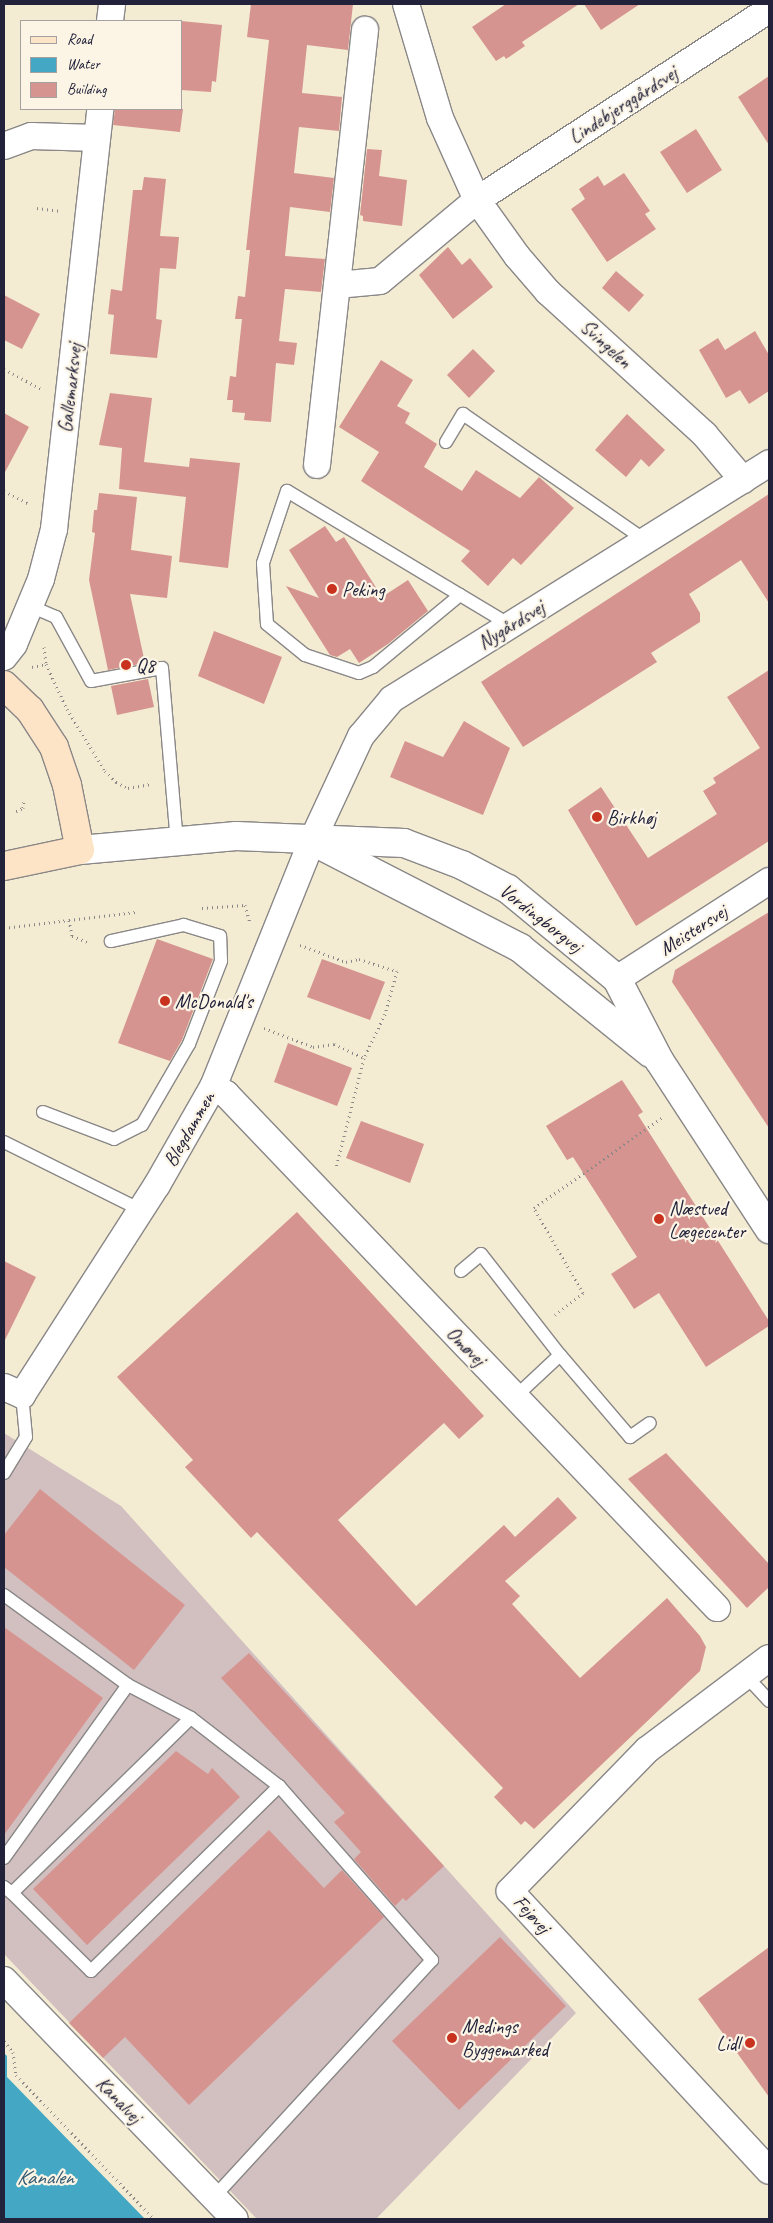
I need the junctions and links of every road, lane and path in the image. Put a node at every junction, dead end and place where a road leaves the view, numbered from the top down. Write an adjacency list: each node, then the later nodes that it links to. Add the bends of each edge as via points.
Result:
1 (112, 4): 4 (street)
2 (406, 4): 9 (street, Svingelen, via 440,118)
3 (769, 10): 9 (street, Lindebjerggårdsvej)
4 (110, 20)
5 (364, 30): 10 (street)
6 (100, 110): 7 (street, Gallemarksvej)
7 (96, 138): 8 (street, via 31,136); 12 (street, Gallemarksvej)
8 (4, 146)
9 (478, 200): 10 (street, via 380,281); 16 (street, Svingelen, via 517,256 548,292 705,435)
10 (337, 285): 15 (street)
11 (4, 369): 12 (path, via 44,390)
12 (69, 391): 19 (street, Gallemarksvej, via 54,529)
13 (446, 442): 17 (lane, via 463,414)
14 (769, 463): 16 (street, Nygårdsvej)
15 (317, 464)
16 (743, 480): 17 (street, Nygårdsvej)
17 (644, 540): 20 (street, Nygårdsvej)
18 (460, 595): 18 (lane, via 377,546 287,491 263,563 267,624 305,655 359,673 373,666); 20 (lane)
19 (40, 611): 21 (street, Gallemarksvej); 23 (path, via 46,664 67,709 105,771 128,788); 23 (lane, via 56,617 91,681 162,668)
20 (510, 625): 26 (street, Nygårdsvej, via 392,699 361,736)
21 (4, 658)
22 (4, 685): 28 (main road, via 30,710 54,747)
23 (171, 781): 27 (lane)
24 (24, 800): 25 (path, via 23,808)
25 (16, 811)
26 (312, 841): 27 (street, Vordingborgvej, via 236,836); 35 (street, Vordingborgvej, via 404,843 462,865 508,889); 36 (street, Blegdammen); 38 (street, Vordingborgvej, via 520,948)
27 (176, 842): 28 (street, Vordingborgvej)
28 (80, 850): 29 (main road)
29 (4, 866)
30 (769, 881): 35 (street, Meistersvej)
31 (4, 928): 34 (path, via 69,920 72,936)
32 (111, 941): 41 (lane, via 184,925 220,936 220,961 189,1044 142,1125 114,1139)
33 (293, 942): 37 (path, via 346,962 359,959 397,971 385,1014)
34 (98, 946)
35 (616, 978): 38 (street, Vordingborgvej)
36 (241, 1018): 37 (path, via 313,1047 334,1044); 39 (street, Blegdammen)
37 (364, 1058): 43 (path)
38 (659, 1060): 40 (street, Vordingborgvej)
39 (213, 1087): 43 (street, Omøvej, via 226,1094); 44 (street, Blegdammen)
40 (686, 1101): 45 (street, Vordingborgvej); 47 (path, via 534,1208 582,1293)
41 (44, 1112)
42 (4, 1142): 44 (lane)
43 (328, 1201): 50 (street, Omøvej)
44 (141, 1210): 49 (street, Blegdammen)
45 (769, 1229)
46 (461, 1271): 47 (lane, via 481,1254)
47 (539, 1328): 48 (lane)
48 (560, 1355): 50 (lane); 51 (lane, via 630,1437)
49 (13, 1391): 52 (lane, via 26,1437)
50 (516, 1397): 54 (street, Omøvej)
51 (650, 1423)
52 (4, 1473)
53 (4, 1595): 57 (lane)
54 (717, 1608)
55 (769, 1658): 56 (street, Fejøvej)
56 (746, 1676): 58 (lane); 65 (street, Fejøvej, via 647,1750 510,1891)
57 (128, 1685): 59 (lane); 61 (lane)
58 (769, 1701)
59 (190, 1718): 60 (lane); 62 (lane)
60 (279, 1786): 62 (lane, via 91,1972); 66 (lane, via 432,1960)
61 (4, 1858)
62 (8, 1890)
63 (4, 1980): 66 (street, Kanalvej)
64 (4, 2041): 67 (path, via 14,2052 16,2075)
65 (766, 2161)
66 (214, 2197): 68 (street, Kanalvej)
67 (154, 2219)
68 (235, 2219)

